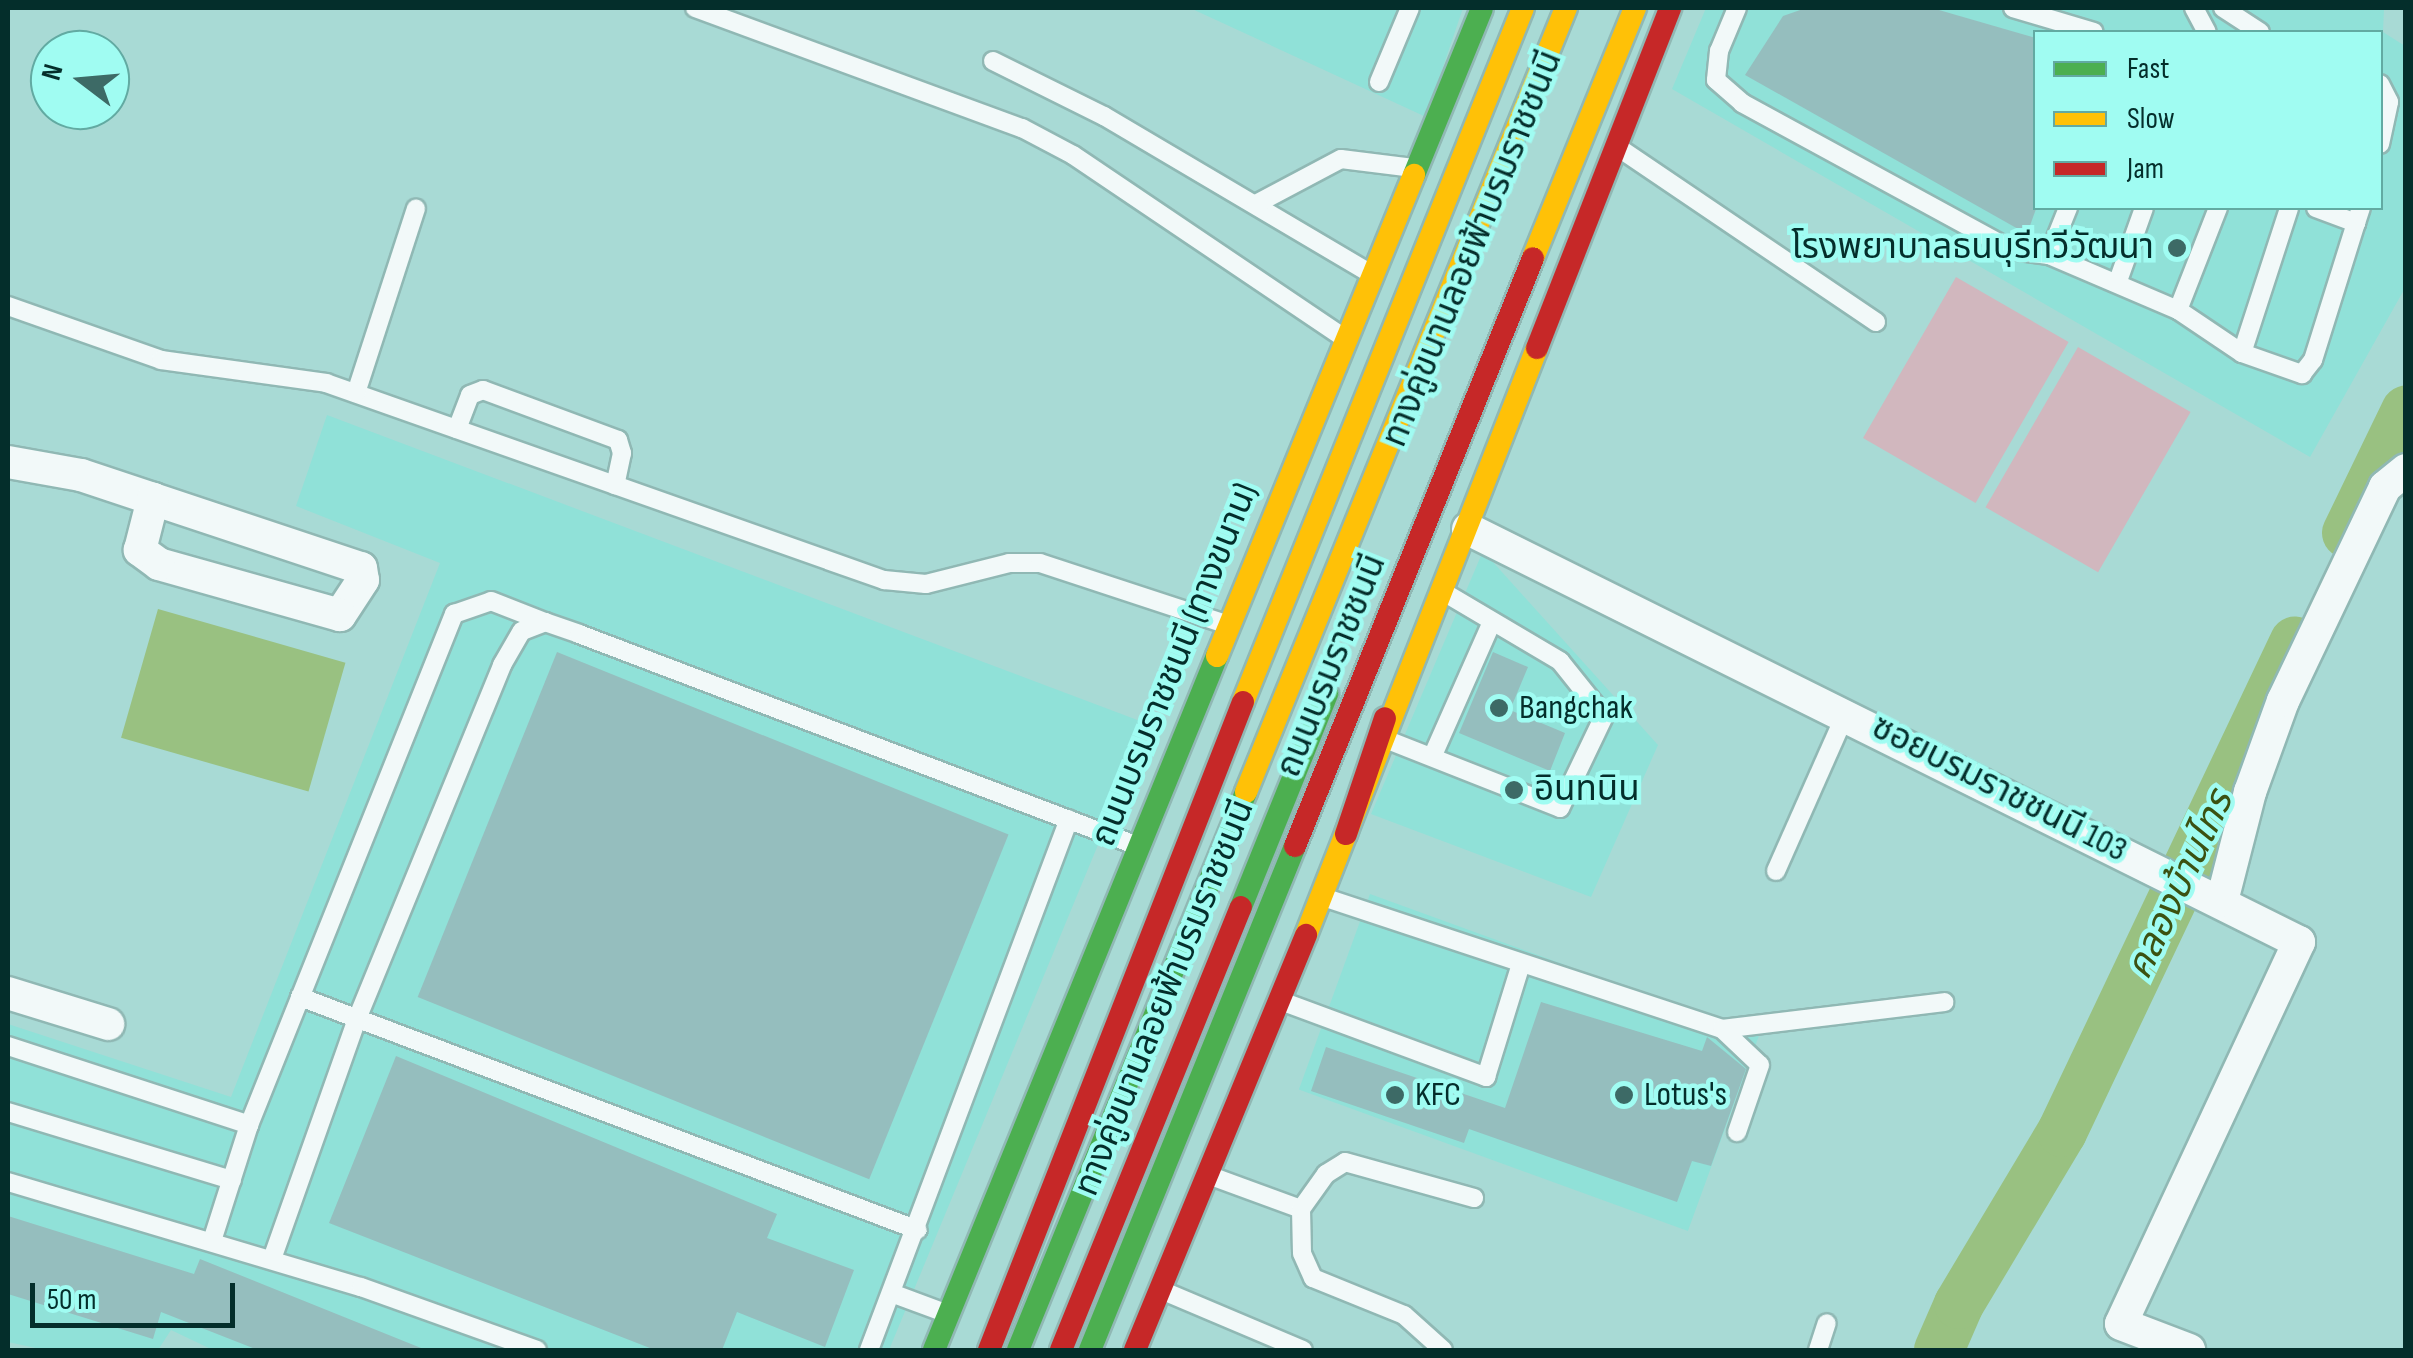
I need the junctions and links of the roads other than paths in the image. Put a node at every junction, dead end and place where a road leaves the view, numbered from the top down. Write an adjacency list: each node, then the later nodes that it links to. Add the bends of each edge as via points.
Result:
1 (694, 8): 39 (lane, via 1022,128)
2 (1410, 8): 18 (lane)
3 (1499, 8): 22 (main road)
4 (1523, 8): 22 (main road, ถนนบรมราชชนนี)
5 (1566, 8): 91 (main road, ทางคู่ขนานลอยฟ้าบรมราชชนนี)
6 (1609, 8): 48 (main road, ทางคู่ขนานลอยฟ้าบรมราชชนนี)
7 (1635, 8): 24 (main road, ถนนบรมราชชนนี)
8 (1670, 8): 21 (main road)
9 (1737, 8): 33 (lane, via 1716,64 1716,80 1728,93 2012,250)
10 (2013, 8): 14 (lane)
11 (2194, 8): 15 (lane)
12 (2223, 8): 16 (lane)
13 (1472, 11): 23 (main road, ถนนบรมราชชนนี (ทางขนาน))
14 (2087, 30)
15 (2206, 30)
16 (2257, 30)
17 (993, 61): 25 (lane)
18 (1379, 82)
19 (2383, 90): 20 (lane, via 2389,102)
20 (2383, 130)
21 (1616, 145): 38 (lane); 47 (main road)
22 (1454, 166): 90 (main road, ถนนบรมราชชนนี)
23 (1417, 168): 25 (lane, via 1341,159); 34 (main road, ถนนบรมราชชนนี (ทางขนาน))
24 (1564, 184): 58 (main road); 93 (main road, ถนนบรมราชชนนี)
25 (1256, 204): 34 (lane)
26 (416, 208): 41 (lane)
27 (2067, 210): 33 (lane)
28 (2143, 210): 35 (lane)
29 (2217, 210): 37 (lane)
30 (2288, 210): 40 (lane)
31 (2327, 210): 32 (lane)
32 (2359, 216): 40 (lane, via 2314,360 2302,374)
33 (2049, 255): 35 (lane)
34 (1374, 275): 39 (main road, ถนนบรมราชชนนี (ทางขนาน))
35 (2118, 282): 37 (lane)
36 (8, 306): 41 (lane, via 161,360)
37 (2178, 310): 40 (lane)
38 (1876, 322)
39 (1347, 339): 52 (main road, ถนนบรมราชชนนี (ทางขนาน))
40 (2242, 353)
41 (356, 393): 42 (lane)
42 (458, 429): 45 (lane); 45 (lane, via 470,395 483,390 618,440)
43 (8, 462): 46 (street, via 81,474)
44 (2406, 470): 62 (street, via 2386,487 2283,701)
45 (615, 485): 52 (lane, via 884,580 926,584 1009,563 1040,563)
46 (154, 498): 46 (street, via 361,568 363,580 340,615 159,564 140,550)
47 (1468, 529): 49 (main road); 54 (street, ซอยบรมราชชนนี 103)
48 (1384, 559)
49 (1443, 592): 51 (lane); 55 (main road)
50 (545, 622): 57 (lane); 65 (lane, via 491,601 454,614); 68 (lane, via 522,631 502,665)
51 (1492, 622): 56 (lane); 56 (lane, via 1560,661 1604,716 1560,808)
52 (1230, 625): 59 (main road, ถนนบรมราชชนนี (ทางขนาน))
53 (1338, 669): 92 (main road, ทางคู่ขนานลอยฟ้าบรมราชชนนี)
54 (1846, 712): 60 (lane); 62 (street, ซอยบรมราชชนนี 103)
55 (1384, 738): 56 (lane); 58 (main road)
56 (1433, 755)
57 (1070, 819): 59 (lane); 80 (lane)
58 (1346, 834): 61 (main road)
59 (1138, 846): 85 (main road, ถนนบรมราชชนนี (ทางขนาน))
60 (1776, 871)
61 (1322, 897): 63 (lane); 66 (main road)
62 (2216, 897): 98 (street, ซอยบรมราชชนนี 103, via 2299,942 2121,1324)
63 (1521, 964): 66 (lane, via 1486,1077); 70 (lane)
64 (8, 993): 69 (street)
65 (300, 996): 68 (lane); 73 (lane)
66 (1280, 1001): 75 (main road)
67 (1944, 1002): 70 (lane)
68 (357, 1020): 80 (lane); 82 (lane)
69 (108, 1024)
70 (1722, 1029): 74 (lane, via 1760,1065)
71 (8, 1046): 73 (lane)
72 (8, 1112): 76 (lane)
73 (250, 1125): 76 (lane)
74 (1737, 1132)
75 (1208, 1176): 79 (lane); 83 (main road)
76 (232, 1180): 81 (lane)
77 (8, 1182): 81 (lane)
78 (1474, 1198): 79 (lane, via 1344,1162 1326,1174)
79 (1301, 1209): 96 (lane, via 1302,1253 1313,1278 1404,1315)
80 (918, 1230): 84 (lane)
81 (212, 1241): 82 (lane)
82 (272, 1259): 87 (lane)
83 (1160, 1290): 94 (main road); 95 (lane)
84 (894, 1294): 85 (lane); 88 (lane)
85 (949, 1314): 89 (main road, ถนนบรมราชชนนี (ทางขนาน))
86 (1827, 1323): 97 (lane)
87 (537, 1350)
88 (870, 1350)
89 (934, 1350)
90 (990, 1350)
91 (1018, 1350)
92 (1060, 1350)
93 (1090, 1350)
94 (1135, 1350)
95 (1302, 1350)
96 (1442, 1350)
97 (1818, 1350)
98 (2189, 1350)

